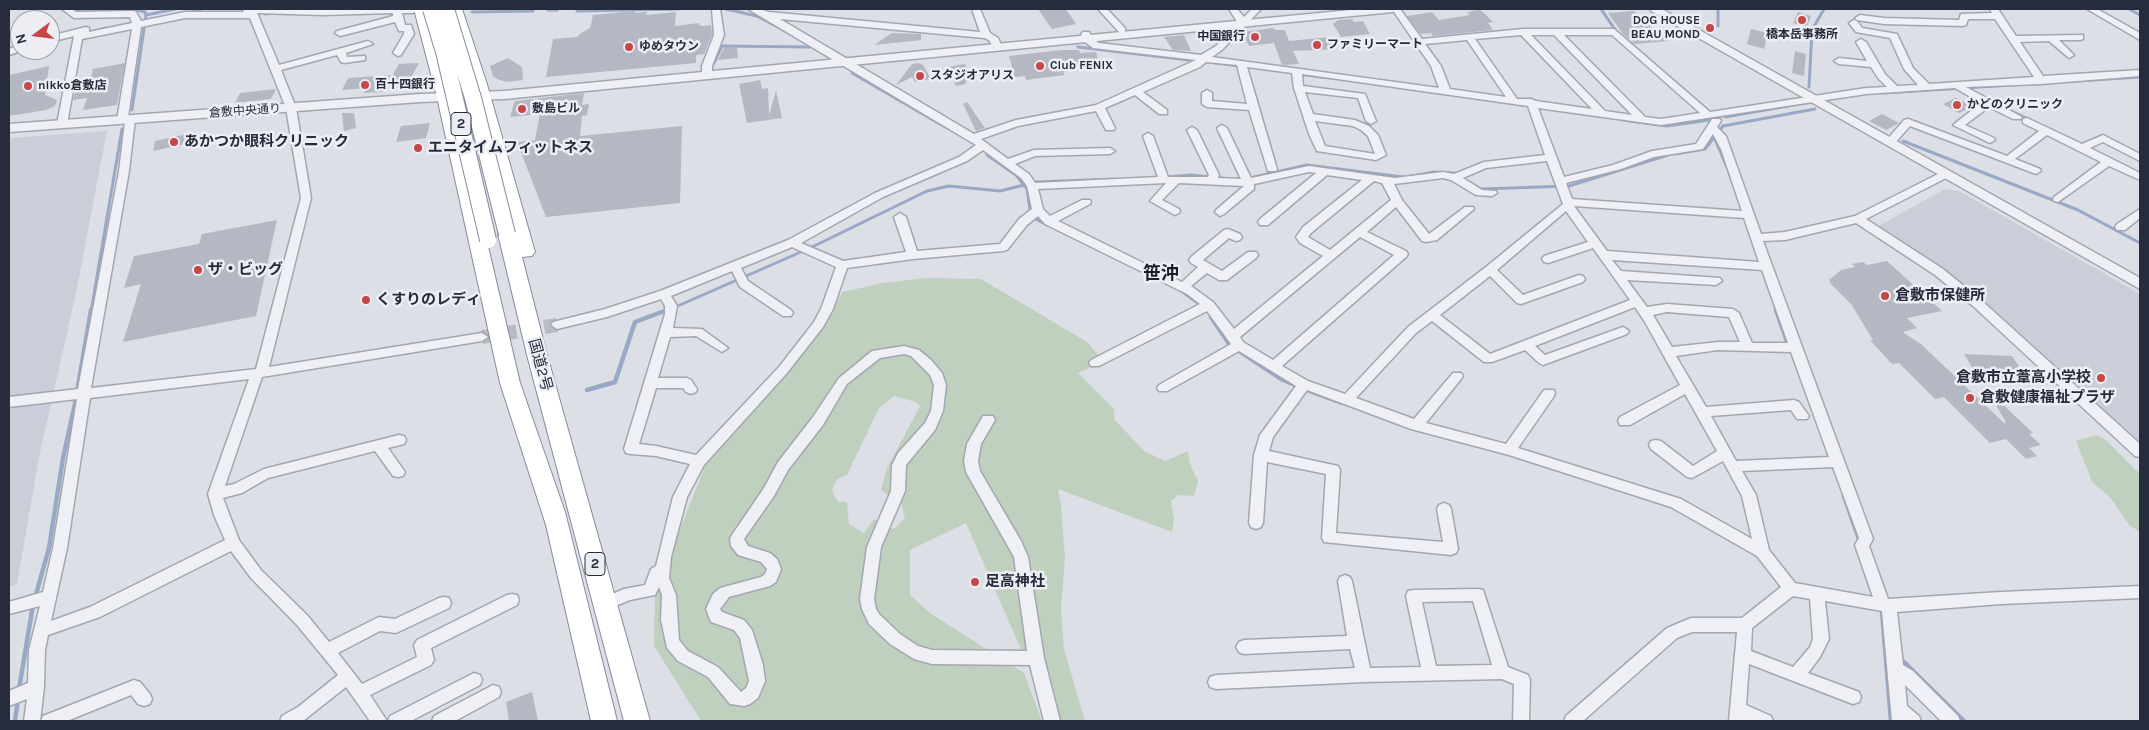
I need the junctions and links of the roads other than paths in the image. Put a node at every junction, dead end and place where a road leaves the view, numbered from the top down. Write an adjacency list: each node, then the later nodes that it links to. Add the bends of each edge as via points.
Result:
1 (66, 9): 23 (street, via 74,15 134,14)
2 (191, 9): 21 (street)
3 (417, 9): 19 (street); 62 (highway)
4 (431, 9): 194 (highway, 国道2号 / 2, bridge)
5 (446, 9): 174 (highway, 国道2号 / 2, bridge, via 474,98)
6 (455, 9): 61 (highway)
7 (716, 9): 51 (street, via 719,35)
8 (752, 9): 20 (street)
9 (976, 9): 36 (street)
10 (1102, 9): 24 (street)
11 (1233, 9): 22 (street)
12 (1257, 9): 22 (street)
13 (1338, 9): 22 (street)
14 (1394, 9): 22 (street); 37 (street)
15 (1655, 9): 63 (street)
16 (2092, 9): 33 (street)
17 (246, 11): 19 (street); 21 (street); 49 (street)
18 (1996, 12): 35 (street); 55 (street, via 1964,16 1963,23 1857,20 1859,30 1894,36 1909,69)
19 (397, 13): 26 (street); 41 (street, via 402,28 408,27 409,34)
20 (767, 15): 36 (street); 45 (street)
21 (162, 17): 23 (street)
22 (1244, 20): 24 (street); 29 (street); 44 (street)
23 (142, 21): 28 (street); 75 (street)
24 (1122, 30): 29 (street)
25 (1523, 32): 27 (street); 31 (street); 71 (street)
26 (340, 33)
27 (1557, 33): 72 (street, via 1614,32); 74 (street)
28 (79, 34): 30 (street); 77 (street)
29 (1087, 36): 36 (street, 倉敷中央通り); 44 (street, via 1096,46)
30 (60, 37)
31 (1469, 37): 37 (street); 64 (street)
32 (2080, 37): 34 (street)
33 (2140, 37)
34 (2051, 38): 35 (street); 42 (street)
35 (2013, 39): 53 (street)
36 (993, 42): 45 (street, 倉敷中央通り)
37 (1420, 42): 58 (street, via 1436,66)
38 (1861, 42): 47 (street)
39 (368, 44): 40 (street)
40 (340, 51): 43 (street, via 344,60); 49 (street)
41 (398, 53)
42 (2069, 55)
43 (362, 58)
44 (1205, 59): 48 (street); 59 (street)
45 (842, 60): 51 (street, 倉敷中央通り); 85 (street)
46 (1839, 61): 47 (street)
47 (1874, 64): 57 (street)
48 (1242, 65): 50 (street); 68 (street)
49 (276, 69): 69 (street)
50 (1296, 72): 54 (street); 58 (street)
51 (707, 73): 61 (street, 倉敷中央通り, via 504,96)
52 (2139, 75): 53 (street)
53 (2041, 81): 56 (street)
54 (1299, 88): 73 (street); 76 (street, via 1362,96)
55 (1926, 88): 56 (street); 57 (street)
56 (1960, 88): 65 (street)
57 (1895, 89): 63 (street)
58 (1445, 90): 64 (street)
59 (1137, 92): 67 (street); 70 (street, via 1161,110)
60 (1207, 93): 68 (street, via 1207,104)
61 (481, 95): 62 (street, 倉敷中央通り); 174 (highway, via 523,240 550,350 557,383)
62 (444, 97): 69 (street, 倉敷中央通り); 194 (highway, via 510,383)
63 (1812, 98): 72 (street); 87 (street)
64 (1513, 100): 66 (street)
65 (1988, 103): 83 (street); 86 (street, via 1958,125)
66 (1531, 105): 71 (street); 91 (street)
67 (1099, 107): 79 (street); 85 (street, via 1016,122)
68 (1254, 107): 96 (street)
69 (291, 108): 75 (street, 倉敷中央通り); 163 (street, via 306,198)
70 (1145, 111)
71 (1602, 113): 74 (street)
72 (1712, 115): 74 (street, via 1661,122); 82 (street, via 1717,120)
73 (1309, 117): 73 (street, via 1355,123 1365,128 1373,135 1381,155 1321,149)
74 (1642, 119)
75 (126, 120): 77 (street, 倉敷中央通り); 170 (street, via 122,180)
76 (1371, 121)
77 (62, 124): 78 (street, 倉敷中央通り)
78 (9, 128)
79 (1110, 128)
80 (1222, 128): 106 (street)
81 (1192, 130): 103 (street)
82 (1715, 130): 109 (street, via 1698,147 1652,154); 120 (street)
83 (2046, 131): 89 (street); 93 (street)
84 (1148, 136): 102 (street)
85 (973, 138): 88 (street)
86 (1990, 140)
87 (1890, 142): 93 (street, via 1908,122); 99 (street)
88 (982, 146): 95 (street); 129 (street, via 963,158 879,195)
89 (2083, 147): 92 (street, via 2103,138); 94 (street)
90 (1110, 151): 95 (street, via 1034,153)
91 (1552, 157): 100 (street, via 1484,165); 109 (street)
92 (2140, 158)
93 (2008, 160): 98 (street)
94 (2109, 161): 101 (street); 111 (street)
95 (1007, 163): 108 (street)
96 (1272, 169)
97 (1325, 171): 104 (street); 106 (street, via 1301,169); 124 (street)
98 (2036, 171)
99 (1946, 174): 122 (street); 144 (street)
100 (1458, 177): 107 (street, via 1443,175 1404,182); 110 (street, via 1480,192)
101 (2140, 177)
102 (1163, 178): 105 (street); 108 (street)
103 (1212, 178): 105 (street); 106 (street)
104 (1370, 178): 107 (street); 133 (street, via 1302,237)
105 (1176, 180): 117 (street, via 1155,201)
106 (1248, 180): 118 (street, via 1250,188)
107 (1386, 180): 112 (street)
108 (1030, 183): 115 (street)
109 (1562, 185): 114 (street)
110 (1492, 193)
111 (2058, 199)
112 (1397, 201): 116 (street, via 1426,238 1433,237); 126 (street)
113 (1086, 202): 123 (street)
114 (1568, 204): 120 (street); 130 (street); 140 (street)
115 (1038, 210): 123 (street); 131 (street, via 1023,222 1003,247)
116 (1470, 210)
117 (1175, 211)
118 (1220, 212)
119 (2140, 213): 125 (street)
120 (1745, 214): 128 (street)
121 (900, 217): 131 (street)
122 (1858, 219): 128 (street, via 1785,236); 185 (street, via 1922,260 1962,291)
123 (1049, 221): 145 (street)
124 (1264, 222)
125 (2121, 227)
126 (1359, 232): 133 (street); 162 (street, via 1402,254)
127 (1236, 237): 139 (street, via 1228,233 1195,260)
128 (1756, 238): 138 (street)
129 (792, 243): 136 (street); 137 (street)
130 (1594, 244): 134 (street); 135 (street)
131 (913, 255): 137 (street)
132 (1252, 255): 139 (street, via 1223,277)
133 (1331, 255): 156 (street)
134 (1602, 255): 138 (street); 141 (street)
135 (1548, 259)
136 (734, 265): 146 (street); 149 (street, via 744,284)
137 (842, 265): 187 (street, via 827,309 805,344)
138 (1762, 266): 159 (street)
139 (1206, 267): 145 (street)
140 (1490, 270): 142 (street, via 1521,300); 150 (street)
141 (1617, 275): 143 (street); 148 (street)
142 (1578, 279)
143 (1716, 281)
144 (2140, 284)
145 (1183, 287): 147 (street)
146 (664, 294): 151 (street); 153 (street, via 671,309)
147 (1205, 307): 156 (street); 161 (street)
148 (1641, 307): 155 (street); 157 (street, via 1733,313); 160 (street)
149 (787, 313)
150 (1432, 315): 155 (street, via 1488,359); 172 (street, via 1412,330)
151 (557, 325)
152 (1623, 331): 155 (street, via 1544,360)
153 (665, 333): 158 (street, via 698,332); 165 (street)
154 (482, 337): 163 (street)
155 (1526, 344)
156 (1235, 345): 162 (street); 168 (street)
157 (1748, 347): 159 (street); 160 (street, via 1718,346)
158 (722, 348)
159 (1792, 348): 188 (street)
160 (1669, 352): 166 (street)
161 (1095, 363)
162 (1273, 367): 167 (street)
163 (259, 373): 170 (street); 191 (street)
164 (1457, 376): 179 (street)
165 (651, 383): 169 (street, via 687,383); 187 (street, via 631,449)
166 (1689, 386): 175 (street); 178 (street)
167 (1302, 387): 172 (street); 186 (street, via 1267,435)
168 (1163, 388)
169 (691, 389)
170 (78, 393): 173 (street); 202 (street, via 60,548)
171 (1549, 393): 183 (street)
172 (1348, 400): 179 (street)
173 (9, 402)
174 (551, 407): 205 (highway, 国道2号 / 2)
175 (1704, 412): 176 (street, via 1794,405); 184 (street)
176 (1802, 416)
177 (988, 420): 214 (street, via 974,444 973,472 1021,557)
178 (1625, 422)
179 (1416, 425): 183 (street)
180 (399, 440): 181 (street)
181 (378, 445): 190 (street); 191 (street, via 264,474 237,489)
182 (1656, 445): 184 (street, via 1692,472)
183 (1509, 450): 196 (street, via 1676,503)
184 (1726, 452): 189 (street)
185 (2140, 452)
186 (1262, 455): 192 (street, via 1333,470 1329,538 1451,549); 193 (street)
187 (699, 461): 197 (street, via 680,497)
188 (1834, 462): 189 (street); 206 (street, via 1866,539 1862,545)
189 (1734, 466): 196 (street, via 1749,495)
190 (398, 472)
191 (215, 494): 195 (street)
192 (1444, 509)
193 (1256, 523)
194 (557, 525): 237 (highway, 国道2号 / 2)
195 (233, 543): 209 (street, via 95,612); 212 (street, via 256,574)
196 (1762, 552): 199 (street)
197 (663, 570): 205 (street, via 656,574 650,591 630,594); 214 (street, via 672,643 683,656 713,672 736,698 744,699 752,693 757,681 747,634 739,625 716,617 713,609 724,592 765,582 771,578 774,569 772,562 765,557 742,551 737,539 843,381 876,354 904,350 915,353 936,374 940,385 938,411 899,465 898,491 874,547 867,599 869,609 874,620 914,652 932,657)
198 (1345, 581): 210 (street)
199 (1791, 589): 201 (street); 208 (street)
200 (2140, 592): 206 (street)
201 (1817, 594): 206 (street); 219 (street, via 1821,639)
202 (48, 597): 207 (street); 209 (street)
203 (512, 600): 225 (street, via 422,645 426,660)
204 (444, 603): 212 (street, via 396,626 379,624)
205 (606, 604): 238 (highway, 国道2号 / 2)
206 (1886, 606): 215 (street)
207 (9, 608)
208 (1745, 625): 213 (street); 241 (street, via 1691,625 1672,633)
209 (41, 631): 223 (street)
210 (1356, 642): 211 (street); 218 (street)
211 (1244, 647)
212 (327, 650): 220 (street)
213 (1743, 655): 219 (street); 229 (street)
214 (1036, 658): 239 (street)
215 (1896, 669): 230 (street); 244 (street)
216 (1502, 672): 217 (street); 217 (street, via 1478,595 1413,596); 240 (street, via 1522,680)
217 (1430, 673): 218 (street)
218 (1364, 675): 222 (street)
219 (1796, 675): 226 (street)
220 (348, 676): 225 (street); 233 (street)
221 (474, 680): 235 (street)
222 (1216, 682)
223 (36, 687): 227 (street); 231 (street)
224 (493, 692): 236 (street)
225 (359, 693): 234 (street)
226 (1853, 697)
227 (9, 699)
228 (144, 699): 232 (street, via 134,686)
229 (1738, 716): 242 (street)
230 (1899, 716): 243 (street)
231 (32, 721)
232 (49, 721)
233 (288, 721)
234 (379, 721)
235 (396, 721)
236 (440, 721)
237 (604, 721)
238 (637, 721)
239 (1052, 721)
240 (1521, 721)
241 (1572, 721)
242 (1765, 721)
243 (1913, 721)
244 (1952, 721)

